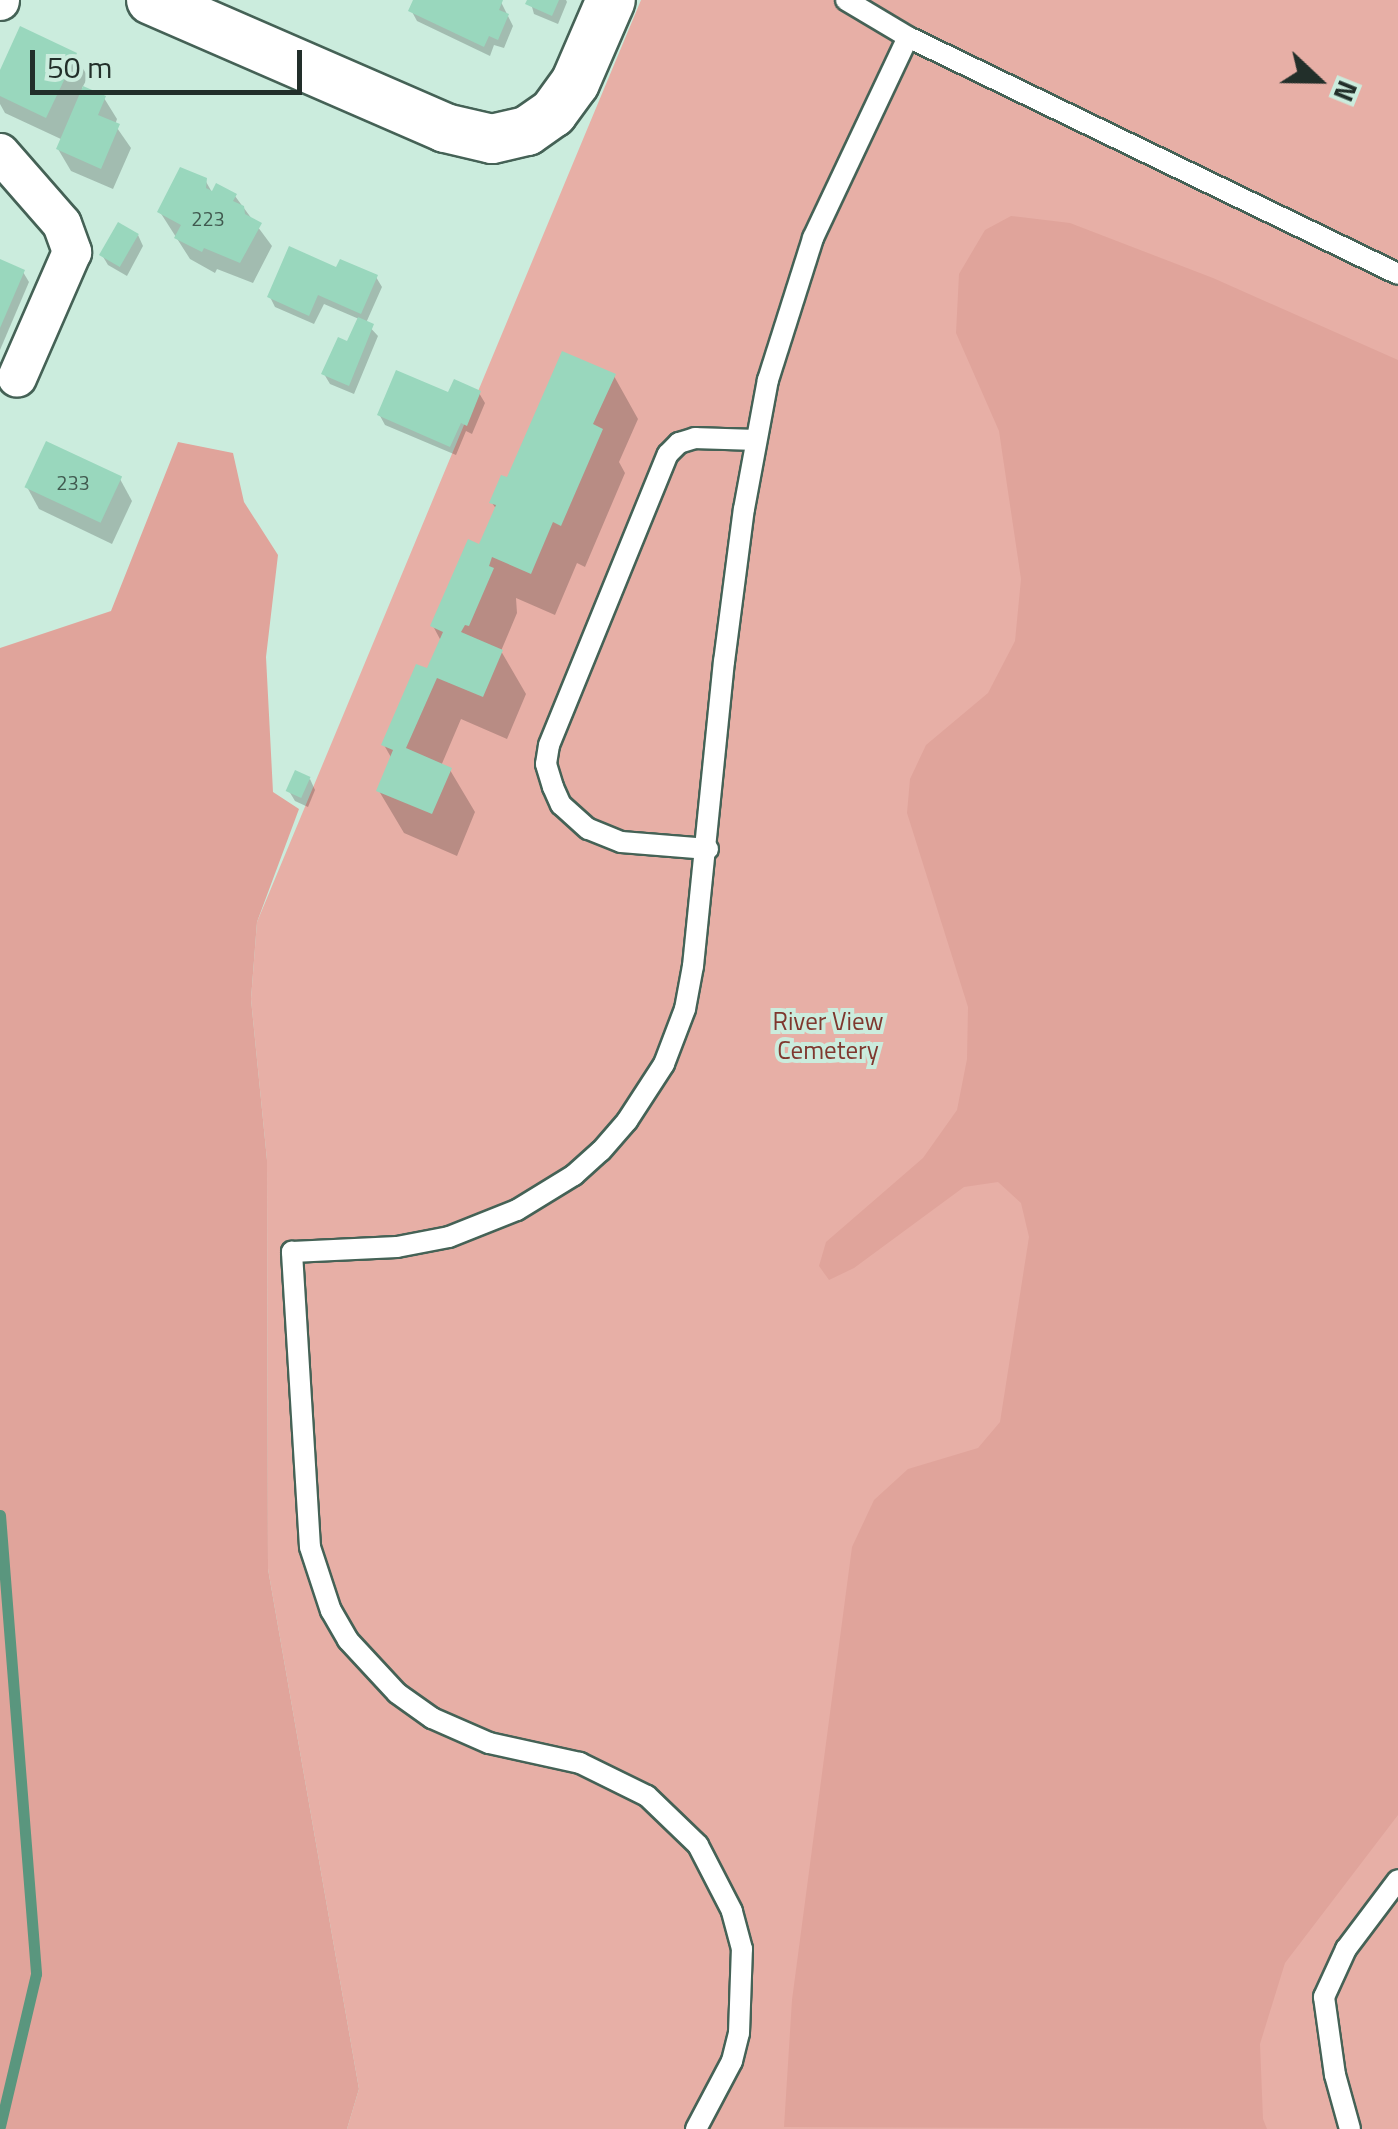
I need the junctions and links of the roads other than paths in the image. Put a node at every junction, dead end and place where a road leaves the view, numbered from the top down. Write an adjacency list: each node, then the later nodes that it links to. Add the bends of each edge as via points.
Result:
1 (151, 0): 2 (street, via 445,128 492,139 527,132 553,113 575,84)
2 (611, 0)
3 (846, 0): 4 (lane)
4 (908, 37): 6 (lane); 8 (lane, via 813,238)
5 (0, 153): 7 (street, via 62,224 72,252)
6 (1398, 274)
7 (17, 378)
8 (756, 440): 9 (lane, via 724,662); 9 (lane, via 695,438 668,454 548,744 546,764 561,805 588,829 621,842)
9 (708, 849): 11 (lane, via 694,966 676,1037 650,1087 601,1151 550,1192 449,1237 398,1247 292,1252 310,1547 330,1611 348,1640 397,1694 432,1718 489,1743 580,1762 647,1796 698,1845 732,1911 742,1950 739,2033 732,2061)
10 (1398, 1880): 12 (lane, via 1346,1949 1324,1997 1334,2074)
11 (696, 2129)
12 (1350, 2129)

